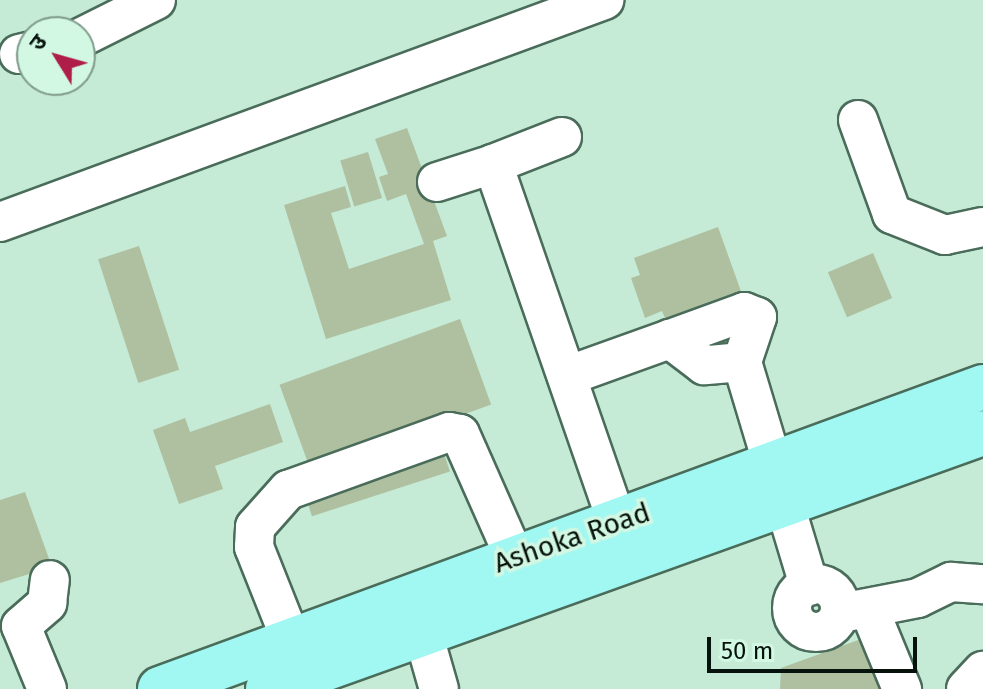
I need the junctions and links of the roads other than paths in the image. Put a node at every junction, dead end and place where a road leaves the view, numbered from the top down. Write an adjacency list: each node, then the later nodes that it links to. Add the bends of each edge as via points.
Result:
1 (156, 0): 3 (street)
2 (604, 0): 8 (street)
3 (96, 30)
4 (858, 120): 9 (street, via 892,214 913,228 945,235)
5 (562, 137): 6 (street)
6 (493, 164): 7 (street); 10 (street)
7 (437, 182)
8 (0, 222)
9 (983, 227)
10 (567, 376): 13 (street, via 744,312 757,317 758,330 742,362); 14 (street)
11 (983, 387): 13 (main road, Ashoka Road)
12 (983, 433): 13 (main road, Ashoka Road)
13 (782, 483): 14 (main road, Ashoka Road); 18 (street, via 809,586 788,613 799,628 831,626); 19 (main road, Ashoka Road)
14 (617, 522): 15 (main road, Ashoka Road)
15 (515, 558): 19 (main road, Ashoka Road); 21 (street, via 460,434 449,432 317,479 278,498 255,527 254,547)
16 (50, 580): 20 (street, via 47,603)
17 (983, 584): 18 (street, via 951,582)
18 (855, 611): 27 (street)
19 (417, 612): 21 (main road, Ashoka Road); 25 (main road, Ashoka Road); 26 (street)
20 (10, 628): 23 (street)
21 (291, 640): 24 (main road, Ashoka Road)
22 (983, 671): 28 (street)
23 (47, 689)
24 (160, 689)
25 (268, 689)
26 (439, 689)
27 (902, 689)
28 (966, 689)

